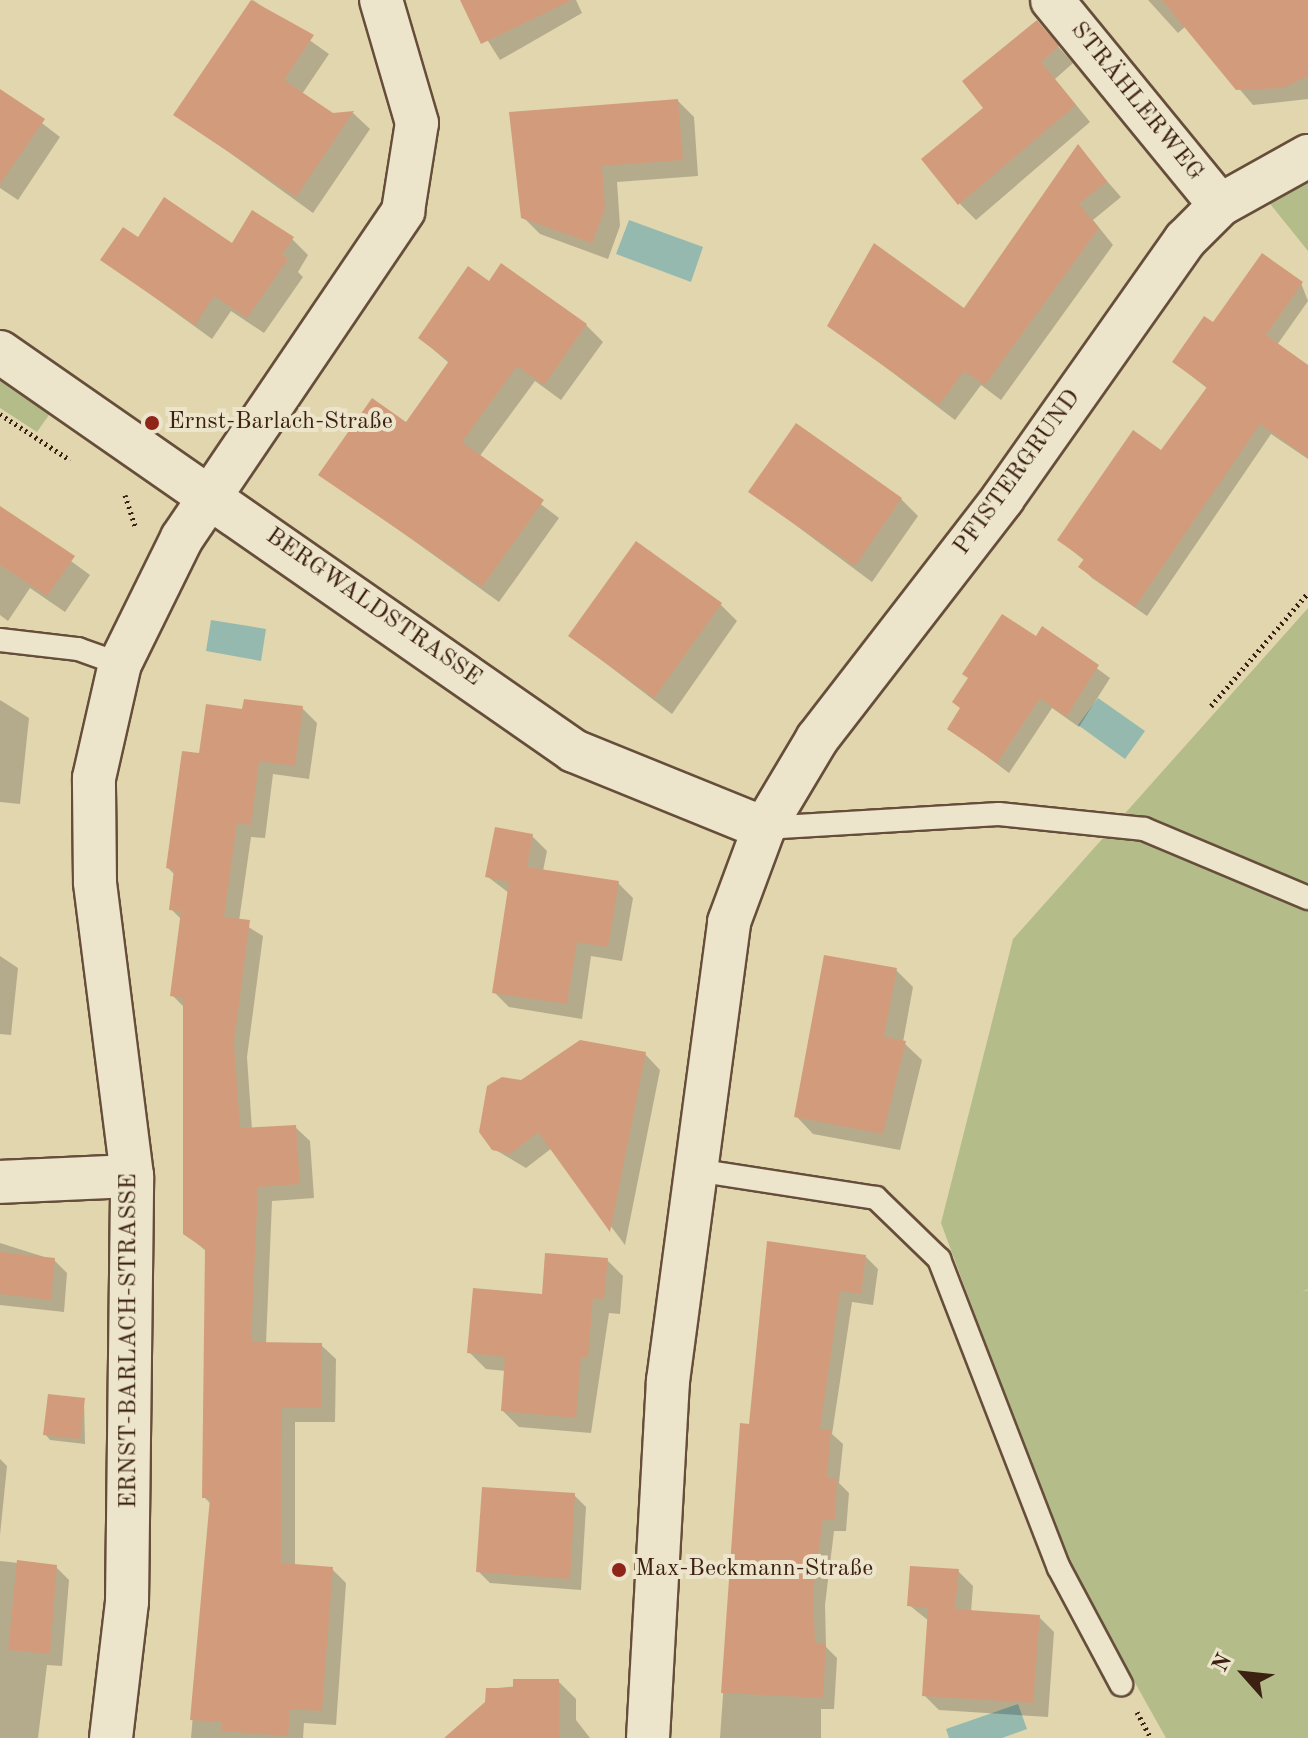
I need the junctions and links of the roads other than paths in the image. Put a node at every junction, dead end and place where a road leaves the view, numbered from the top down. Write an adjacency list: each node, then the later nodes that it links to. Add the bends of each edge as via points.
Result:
1 (381, 0): 6 (street, ERNST-BARLACH-STRASSE, via 417,123 403,211)
2 (1052, 0): 4 (street, STRÄHLERWEG)
3 (1308, 156): 4 (street, PFISTERGRUND)
4 (1220, 205): 9 (street, PFISTERGRUND, via 1185,240 1003,498 817,739)
5 (0, 352): 6 (street, BERGWALDSTRASSE)
6 (215, 495): 8 (street, ERNST-BARLACH-STRASSE, via 182,538); 9 (street, BERGWALDSTRASSE, via 574,751)
7 (0, 640): 8 (lane, via 78,649)
8 (120, 664): 12 (street, ERNST-BARLACH-STRASSE, via 102,729 92,826)
9 (764, 828): 10 (lane, via 999,814 1144,829); 11 (street, via 729,922)
10 (1308, 898)
11 (696, 1170): 14 (lane, via 876,1198 939,1259 1059,1568); 16 (street, via 668,1381)
12 (132, 1176): 13 (street); 15 (street, ERNST-BARLACH-STRASSE, via 127,1586)
13 (0, 1182)
14 (1121, 1684)
15 (111, 1738)
16 (648, 1738)

